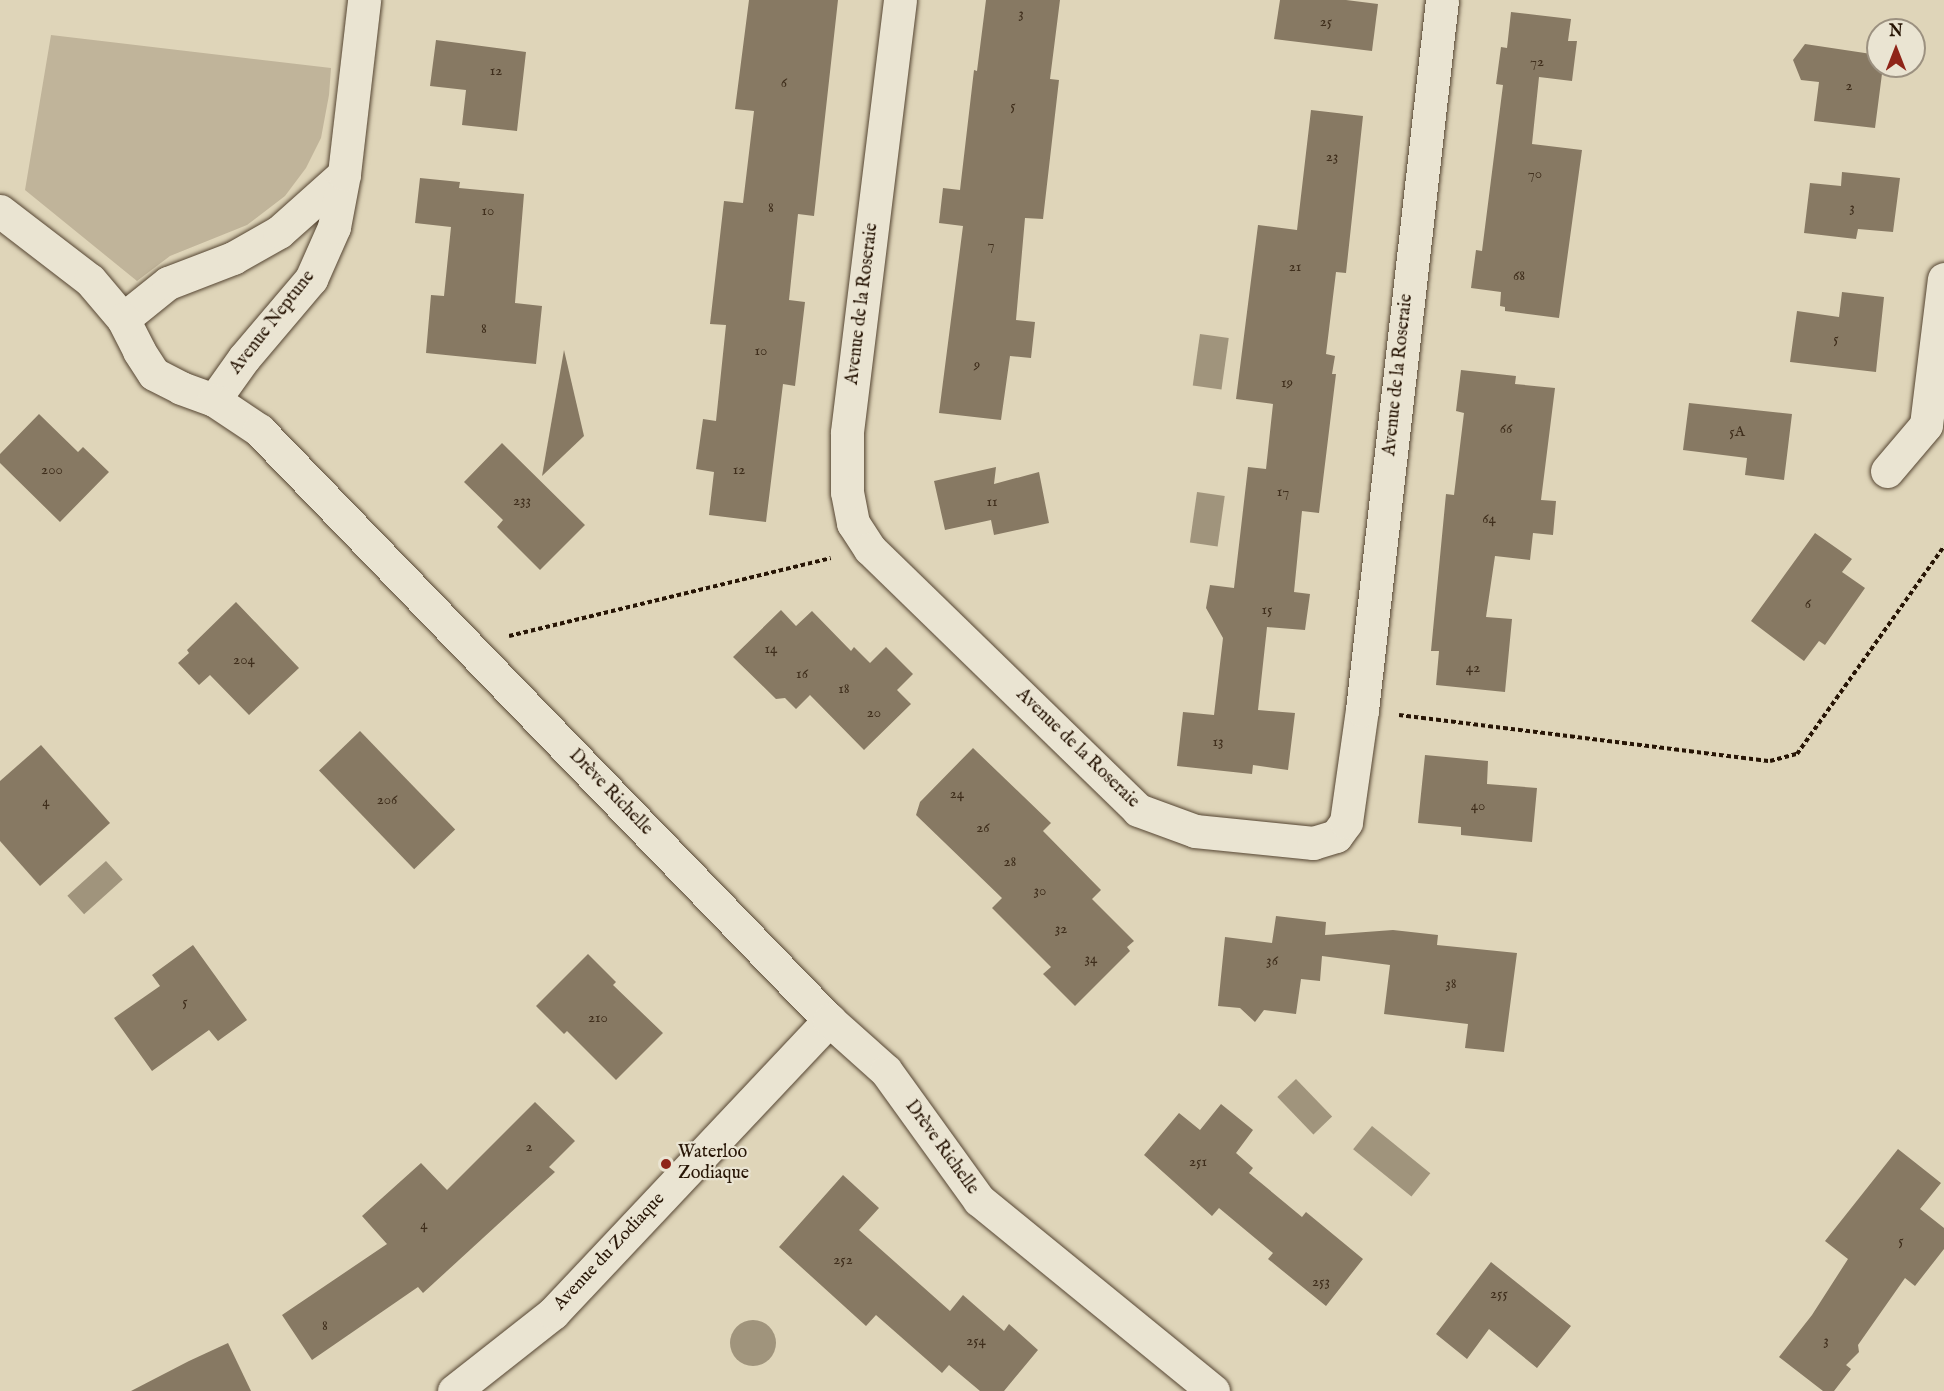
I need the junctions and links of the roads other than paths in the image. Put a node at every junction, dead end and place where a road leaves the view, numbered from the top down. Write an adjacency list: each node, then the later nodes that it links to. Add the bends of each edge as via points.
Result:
1 (364, 0): 4 (street, Avenue Neptune)
2 (900, 0): 3 (street, Avenue de la Roseraie, via 847,433 853,523 870,549 1138,810 1195,831 1313,843 1336,836 1346,822)
3 (1442, 0)
4 (344, 174): 7 (street, via 279,232 232,258 168,283); 8 (street, Avenue Neptune, via 334,227 311,279)
5 (0, 211): 7 (street, Drève Richelle, via 90,280)
6 (1944, 279): 9 (street, via 1926,425)
7 (123, 319): 8 (street, Drève Richelle, via 154,374)
8 (214, 400): 10 (street, Drève Richelle, via 259,430)
9 (1887, 471)
10 (829, 1020): 11 (street, Avenue du Zodiaque, via 553,1313); 12 (street, Drève Richelle, via 886,1071 979,1200)
11 (454, 1391)
12 (1214, 1391)

